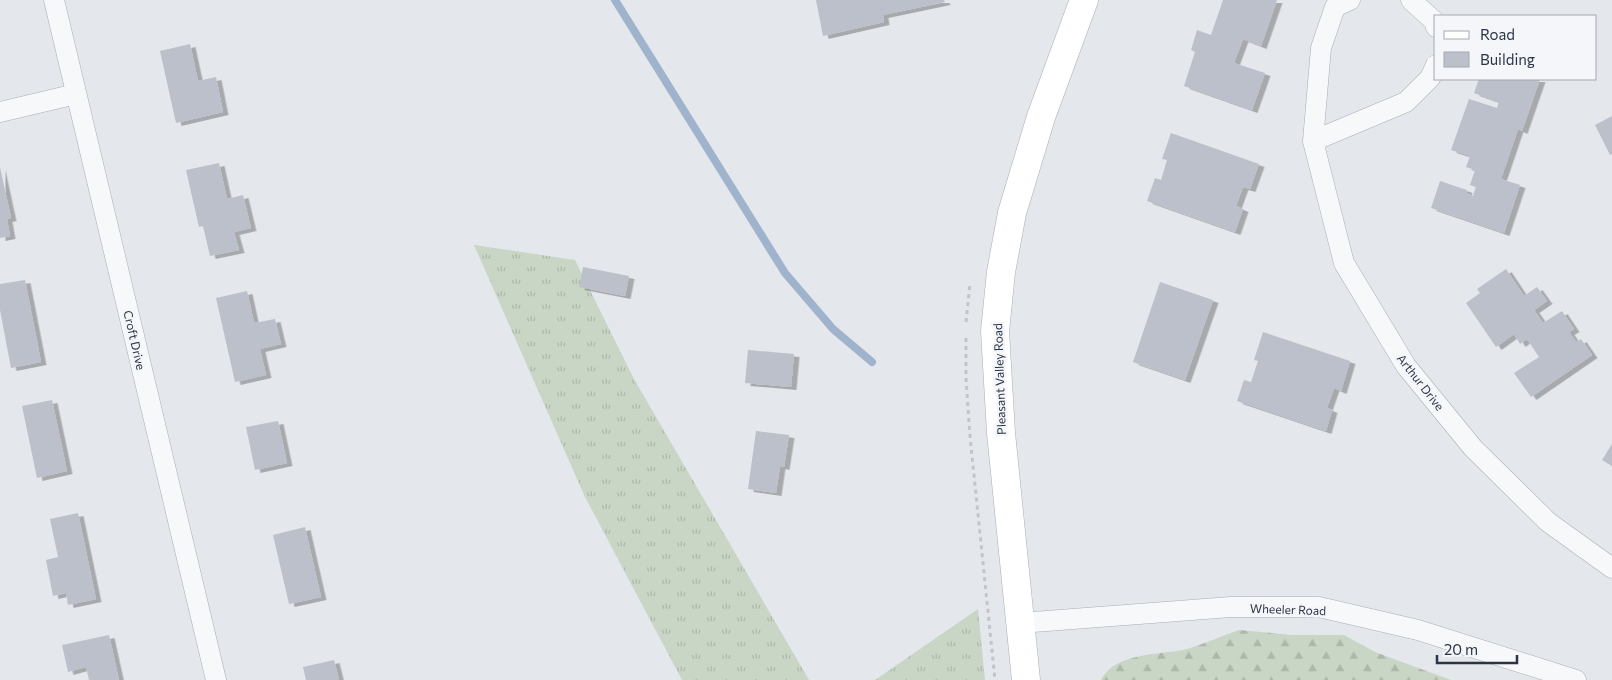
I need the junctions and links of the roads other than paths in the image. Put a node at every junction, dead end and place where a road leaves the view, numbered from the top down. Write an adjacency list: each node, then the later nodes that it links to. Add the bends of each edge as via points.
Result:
1 (54, 0): 7 (street, Croft Drive)
2 (1084, 0): 11 (main road, Pleasant Valley Road, via 1041,117 1012,213 1001,272 995,331 1001,434)
3 (1350, 0): 9 (street, Arthur Drive, via 1335,6 1321,48)
4 (1411, 0): 5 (street)
5 (1434, 21)
6 (1434, 69): 9 (street, via 1430,78 1406,102)
7 (76, 94): 8 (street); 12 (street, Croft Drive)
8 (0, 112)
9 (1313, 141): 10 (street, Arthur Drive, via 1344,263 1406,366 1473,448 1548,522)
10 (1612, 568)
11 (1020, 623): 13 (main road, Pleasant Valley Road); 14 (street, Wheeler Road, via 1232,607 1319,607 1418,630)
12 (216, 680)
13 (1026, 680)
14 (1576, 680)

